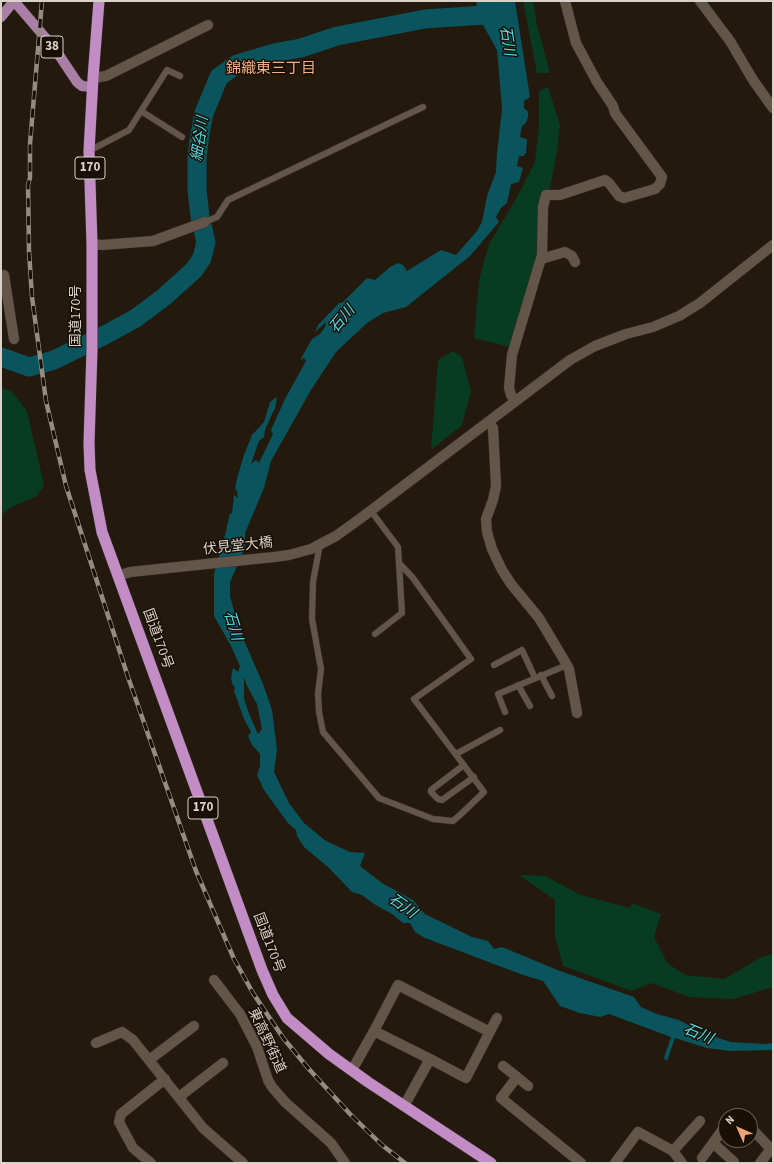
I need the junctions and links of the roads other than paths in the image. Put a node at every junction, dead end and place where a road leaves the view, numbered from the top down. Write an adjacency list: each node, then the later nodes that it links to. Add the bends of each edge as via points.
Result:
1 (14, 1): 5 (main road, 38); 8 (main road, 38, via 55,49 77,82 82,86)
2 (99, 1): 8 (highway, 国道170号 / 170)
3 (565, 1): 17 (street, via 576,43 597,82 615,113 662,177 655,189 624,198 605,180 560,195 546,195 543,207)
4 (700, 1): 10 (street, via 730,41)
5 (1, 17)
6 (208, 25): 8 (street)
7 (180, 76): 11 (lane, via 167,70)
8 (92, 82): 13 (highway, 国道170号 / 170)
9 (423, 107): 14 (lane, via 228,200 217,218)
10 (773, 108)
11 (141, 111): 12 (lane); 13 (lane, via 129,130)
12 (182, 137)
13 (89, 151): 15 (highway, 国道170号 / 170)
14 (205, 222): 15 (street, via 153,241)
15 (92, 244): 27 (highway, 国道170号 / 170, via 90,470 102,532)
16 (773, 245): 22 (street, 伏見堂大橋, via 700,303 679,316 594,346 570,360)
17 (541, 259): 18 (street, via 566,252); 22 (street, via 512,355 509,388)
18 (575, 262)
19 (4, 275): 20 (street)
20 (4, 298): 21 (street)
21 (14, 339)
22 (516, 401): 23 (street, 伏見堂大橋)
23 (488, 422): 24 (street, 伏見堂大橋); 29 (street, via 493,428 496,486 486,520 492,549 511,584 539,618)
24 (371, 511): 25 (street, 伏見堂大橋, via 336,536); 26 (lane, via 398,547)
25 (316, 546): 27 (street, 伏見堂大橋, via 274,558 130,572); 40 (lane, via 312,619 320,669 318,694 323,732 380,798 433,819 453,821 484,792)
26 (399, 563): 28 (lane, via 402,613); 38 (lane, via 413,578 471,659 414,699)
27 (118, 576): 51 (highway, 国道170号 / 170, via 273,995 288,1018 329,1054)
28 (375, 634)
29 (566, 664): 31 (lane); 36 (street)
30 (494, 665): 31 (lane, via 522,650)
31 (538, 677): 32 (lane); 33 (lane)
32 (518, 685): 34 (lane); 35 (lane, via 498,694)
33 (552, 696)
34 (530, 706)
35 (506, 712)
36 (577, 713)
37 (500, 730): 38 (lane)
38 (456, 754): 39 (lane)
39 (464, 764): 40 (lane); 40 (lane, via 431,792 442,800)
40 (474, 777)
41 (214, 980): 66 (street, 東高野街道, via 240,1014 257,1047 272,1086 285,1102 331,1143)
42 (497, 1018): 45 (street)
43 (194, 1026): 47 (street)
44 (374, 1031): 45 (street, via 398,985); 48 (street); 51 (street)
45 (490, 1032): 48 (street, via 466,1078)
46 (96, 1043): 47 (street, via 122,1032 133,1040)
47 (149, 1060): 53 (street)
48 (430, 1060): 56 (street)
49 (223, 1063): 55 (street)
50 (503, 1066): 52 (street)
51 (352, 1070): 56 (highway, 国道170号 / 170)
52 (517, 1077): 54 (street); 68 (street, via 500,1098)
53 (165, 1079): 55 (street); 64 (street, via 121,1114 119,1122 133,1148)
54 (528, 1086)
55 (179, 1097): 65 (street, via 203,1128)
56 (404, 1106): 67 (highway, 国道170号 / 170)
57 (700, 1121): 62 (street)
58 (758, 1135): 61 (street)
59 (718, 1136): 60 (street)
60 (713, 1143): 63 (street); 71 (street)
61 (772, 1148): 72 (street)
62 (673, 1151): 69 (street, via 638,1132); 70 (street)
63 (702, 1158)
64 (144, 1161)
65 (243, 1163)
66 (344, 1163)
67 (491, 1163)
68 (581, 1163)
69 (615, 1163)
70 (682, 1163)
71 (734, 1163)
72 (760, 1163)

